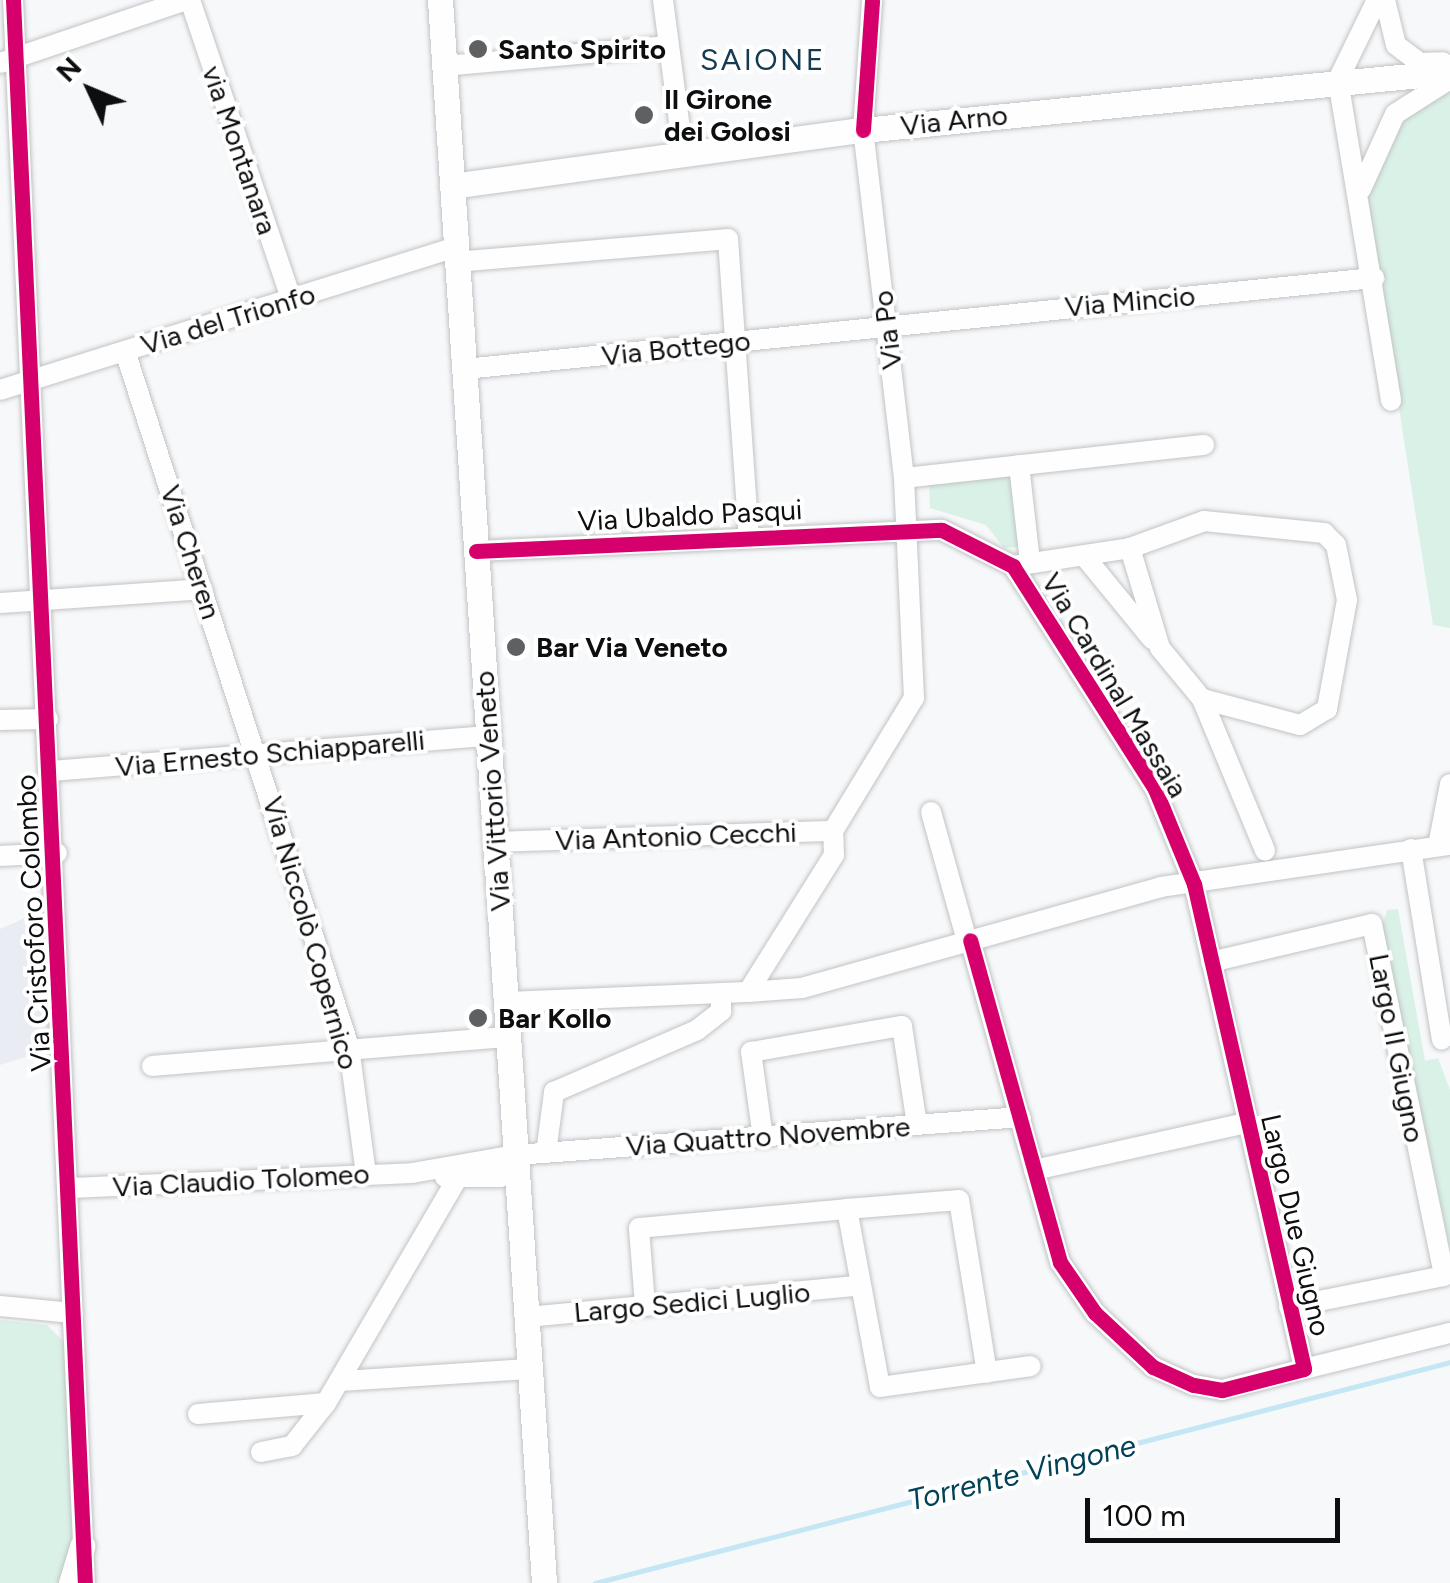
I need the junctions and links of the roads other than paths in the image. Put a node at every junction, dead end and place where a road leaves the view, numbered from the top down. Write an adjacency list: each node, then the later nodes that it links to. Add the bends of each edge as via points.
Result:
1 (13, 0): 9 (street, Via Cristoforo Colombo)
2 (188, 0): 9 (street); 21 (street, via Montanara)
3 (440, 0): 11 (main road, Via Vittorio Veneto)
4 (664, 0): 8 (street)
5 (872, 0): 15 (street, Via Po)
6 (1376, 0): 14 (street)
7 (1385, 0): 10 (street, via 1396,45 1420,63)
8 (666, 46): 11 (street); 16 (street)
9 (8, 61): 26 (street, Via Cristoforo Colombo)
10 (1450, 62)
11 (444, 66): 17 (main road, Via Vittorio Veneto)
12 (1450, 72): 14 (main road, Via Arno)
13 (1450, 79): 18 (street, via 1395,114)
14 (1338, 80): 15 (main road, Via Arno); 18 (street)
15 (863, 130): 16 (main road, Via Arno); 22 (street, Via Po)
16 (682, 151): 17 (main road, Via Arno)
17 (452, 186): 19 (main road, Via Vittorio Veneto)
18 (1359, 196): 20 (street)
19 (456, 255): 21 (street, Via del Trionfo); 23 (street, Via del Trionfo, via 728,239); 25 (main road, Via Vittorio Veneto)
20 (1374, 278): 22 (street, Via Mincio); 28 (street)
21 (291, 299): 24 (street, Via del Trionfo)
22 (886, 324): 23 (street, Via Bottego); 31 (street, Via Po)
23 (737, 344): 25 (street, Via Bottego); 33 (street)
24 (125, 351): 26 (street, Via del Trionfo); 38 (street, Via Cheren)
25 (465, 369): 35 (main road, Via Vittorio Veneto)
26 (30, 380): 27 (street, Via del Trionfo); 39 (street, Via Cristoforo Colombo)
27 (0, 390)
28 (1391, 401)
29 (1204, 445): 30 (street)
30 (1019, 465): 31 (street); 37 (street)
31 (904, 478): 32 (street, Via Po)
32 (906, 530): 33 (street, Via Ubaldo Pasqui); 37 (street, Via Cardinal Massaia, via 967,537); 50 (street, Via Antonio Cecchi, via 914,698)
33 (748, 537): 35 (street, Via Ubaldo Pasqui)
34 (1130, 548): 36 (street); 41 (street); 42 (street, via 1204,521 1303,528 1336,545 1347,600 1327,708 1300,725)
35 (476, 550): 45 (main road, Via Vittorio Veneto)
36 (1086, 557): 37 (street); 41 (street)
37 (1021, 563): 57 (street, Via Cardinal Massaia, via 1155,789)
38 (203, 589): 39 (street); 46 (street, Via Cheren)
39 (42, 600): 40 (street); 43 (street, Via Cristoforo Colombo)
40 (0, 602)
41 (1160, 648): 42 (street)
42 (1202, 699): 54 (street)
43 (48, 718): 44 (street); 47 (street, Via Cristoforo Colombo)
44 (0, 720)
45 (488, 736): 46 (street, Via Ernesto Schiapparelli); 51 (main road, Via Vittorio Veneto)
46 (258, 754): 47 (street, Via Ernesto Schiapparelli); 65 (street, Via Niccolò Copernico)
47 (51, 771): 55 (street, Via Cristoforo Colombo)
48 (1450, 784): 52 (street)
49 (931, 812): 58 (street, Largo Due Giugno)
50 (833, 832): 51 (street, Via Antonio Cecchi); 60 (street, via 834,856)
51 (496, 842): 62 (main road, Via Vittorio Veneto)
52 (1444, 845): 53 (street)
53 (1411, 849): 57 (street); 64 (street)
54 (1266, 850)
55 (57, 853): 56 (street); 77 (street, Via Cristoforo Colombo)
56 (0, 856)
57 (1194, 884): 58 (street); 59 (street, Largo Due Giugno)
58 (968, 941): 60 (street, via 802,988); 67 (street, Largo Due Giugno)
59 (1211, 962): 68 (street, Largo Due Giugno); 79 (street, Largo II Giugno, via 1372,924)
60 (748, 992): 61 (street)
61 (722, 994): 62 (street); 71 (street, via 722,1010 698,1030 554,1092)
62 (506, 1002): 63 (main road, Via Vittorio Veneto)
63 (508, 1036): 65 (street); 72 (main road, Via Vittorio Veneto)
64 (1442, 1040)
65 (349, 1048): 66 (street); 75 (street, Via Niccolò Copernico)
66 (152, 1066)
67 (1021, 1118): 69 (street, Via Quattro Novembre); 73 (street, Largo Due Giugno)
68 (1246, 1122): 73 (street); 83 (street, Largo Due Giugno)
69 (917, 1125): 70 (street, Via Quattro Novembre); 70 (street, via 902,1026 751,1052)
70 (764, 1138): 71 (street, Via Quattro Novembre)
71 (546, 1153): 72 (street, Via Quattro Novembre)
72 (516, 1154): 74 (street, Via Claudio Tolomeo); 76 (street, Via Claudio Tolomeo, via 501,1176); 85 (main road, Via Vittorio Veneto)
73 (1034, 1170): 89 (street, Largo Due Giugno, via 1060,1262 1104,1324 1153,1367 1222,1390)
74 (412, 1172): 75 (street, Via Claudio Tolomeo); 76 (street, Via Claudio Tolomeo)
75 (366, 1174): 77 (street, Via Claudio Tolomeo)
76 (457, 1179): 91 (street)
77 (70, 1188): 84 (street, Via Cristoforo Colombo)
78 (847, 1209): 80 (street); 82 (street, via 639,1228); 90 (street, via 959,1200)
79 (1447, 1279): 83 (street, Largo II Giugno)
80 (857, 1286): 82 (street, Largo Sedici Luglio); 90 (street, via 880,1387)
81 (0, 1306): 84 (street)
82 (644, 1306): 85 (street, Largo Sedici Luglio)
83 (1289, 1307): 89 (street, Largo Due Giugno)
84 (72, 1313): 95 (street, Via Cristoforo Colombo)
85 (527, 1318): 88 (main road, Via Vittorio Veneto)
86 (1450, 1334): 89 (street)
87 (1032, 1366): 90 (street)
88 (530, 1369): 91 (street); 97 (main road, Via Vittorio Veneto)
89 (1304, 1369)
90 (987, 1373)
91 (342, 1382): 92 (street)
92 (326, 1403): 93 (street); 94 (street, via 292,1446)
93 (198, 1414)
94 (261, 1452)
95 (82, 1546): 96 (main road)
96 (78, 1583)
97 (544, 1583)

